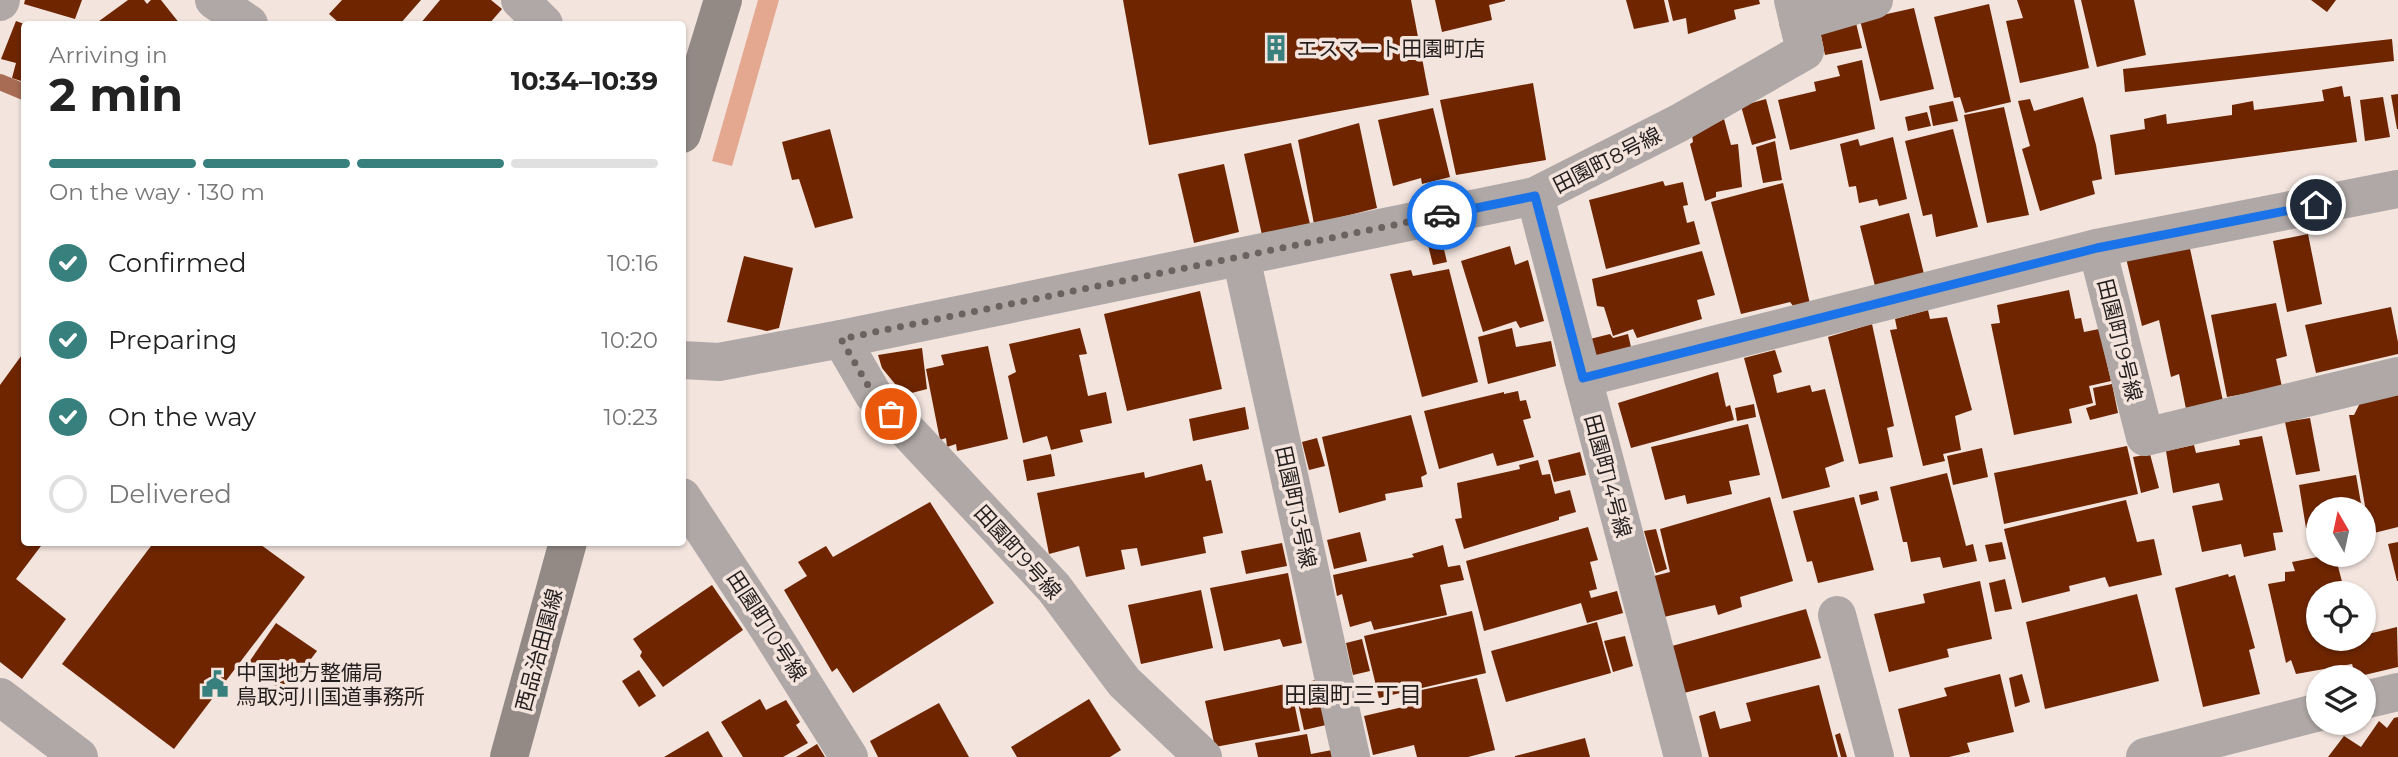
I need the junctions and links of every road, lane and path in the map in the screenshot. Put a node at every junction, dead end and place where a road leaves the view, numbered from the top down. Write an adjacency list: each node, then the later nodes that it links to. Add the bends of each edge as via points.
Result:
1 (214, 0): 6 (street)
2 (520, 0): 7 (street)
3 (723, 0): 8 (street)
4 (1874, 0): 5 (street)
5 (1795, 11): 10 (street, 田園町8号線, via 1804,51 1679,124)
6 (245, 21)
7 (541, 21)
8 (686, 121)
9 (2398, 189): 11 (street, 田園町19号線)
10 (1535, 196): 12 (street, 田園町8号線); 16 (street, 田園町14号線)
11 (2097, 248): 15 (street, 田園町19号線, via 2145,437); 16 (street)
12 (1241, 257): 13 (street, 田園町8号線); 28 (street, 田園町13号線)
13 (841, 339): 14 (street, 田園町8号線, via 719,362); 27 (street, 田園町9号線, via 873,394 1054,588 1124,682)
14 (686, 360)
15 (2398, 376)
16 (1583, 378): 29 (street, 田園町14号線)
17 (686, 503): 26 (street, 田園町10号線)
18 (567, 546): 25 (street, 西品治田園線)
19 (1838, 615): 30 (street)
20 (2398, 692): 22 (street)
21 (0, 697): 24 (street)
22 (2376, 697)
23 (2306, 715): 31 (street)
24 (79, 757)
25 (509, 757)
26 (849, 757)
27 (1203, 757)
28 (1351, 757)
29 (1683, 757)
30 (1875, 757)
31 (2145, 757)

